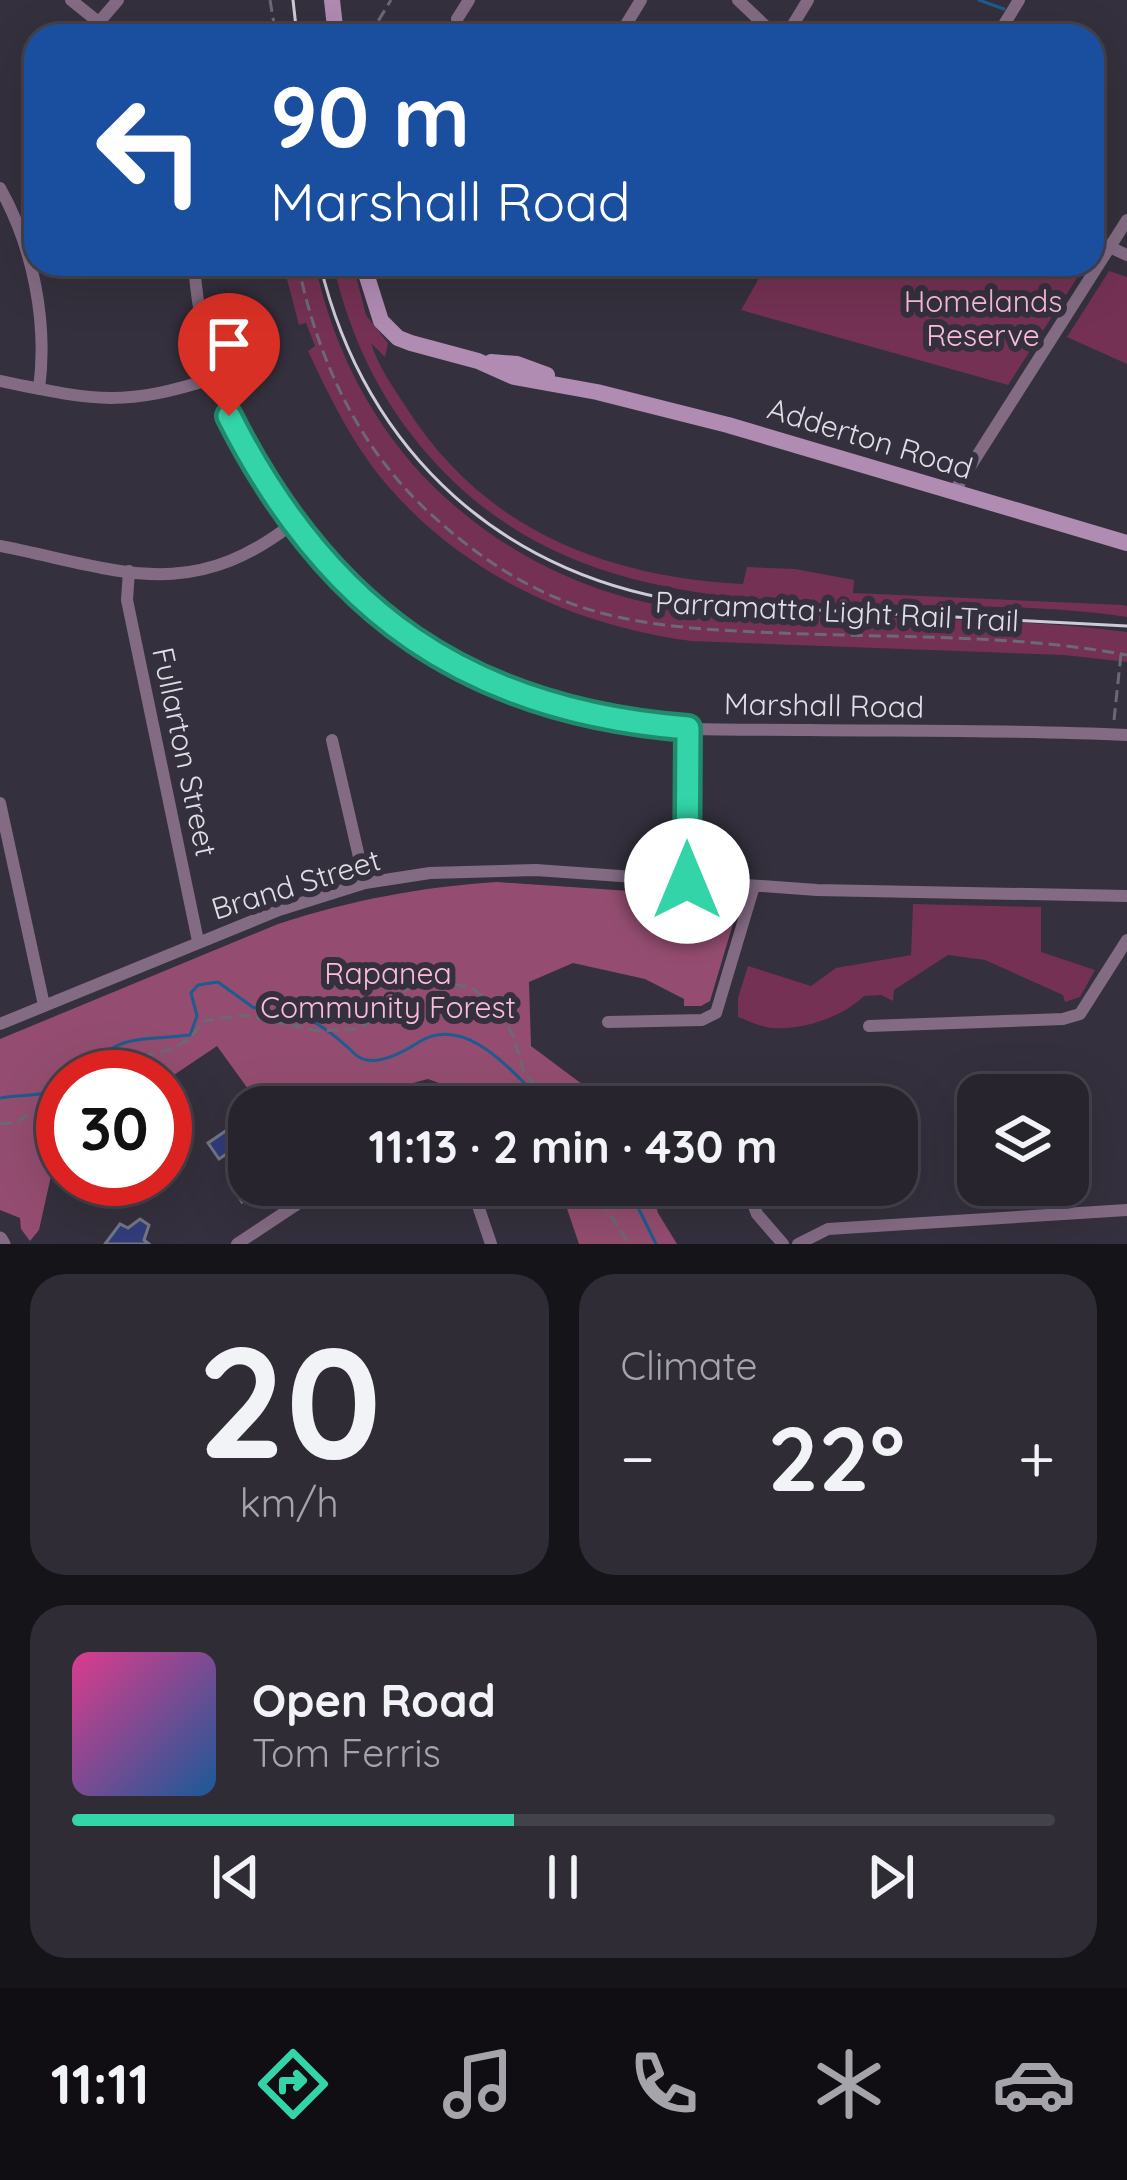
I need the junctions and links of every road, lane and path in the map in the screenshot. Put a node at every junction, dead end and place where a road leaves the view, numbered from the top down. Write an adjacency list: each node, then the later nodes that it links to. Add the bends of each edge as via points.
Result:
1 (71, 0): 6 (street)
2 (118, 0): 6 (street)
3 (469, 0): 5 (street)
4 (737, 0): 8 (street)
5 (457, 19)
6 (100, 21): 7 (street)
7 (103, 24)
8 (763, 24)
9 (0, 188): 11 (street)
10 (1127, 220): 13 (street)
11 (24, 242)
12 (1104, 245): 13 (street)
13 (1109, 248): 14 (street); 15 (street)
14 (1127, 255)
15 (1104, 256)
16 (32, 276): 23 (street)
17 (196, 276): 21 (street, Marshall Road)
18 (301, 276): 29 (path, Parramatta Light Rail Trail, via 333,378 383,464 451,533 533,587 677,628)
19 (366, 276): 24 (main road, Adderton Road, via 388,330 411,343 517,364)
20 (1091, 276): 24 (street)
21 (214, 378): 23 (street, via 130,400); 25 (street, Marshall Road)
22 (0, 381): 23 (street)
23 (39, 389)
24 (954, 492): 26 (main road, Adderton Road)
25 (292, 524): 28 (street, via 210,570); 30 (street, Marshall Road, via 383,618 459,668 584,714)
26 (1127, 543)
27 (0, 546): 28 (street)
28 (129, 571): 39 (street, Fullarton Street, via 127,600)
29 (1124, 654): 31 (path)
30 (688, 728): 31 (street, Marshall Road); 34 (street)
31 (1120, 734)
32 (332, 740): 35 (street)
33 (0, 803): 40 (street)
34 (687, 881): 35 (street, Brand Street, via 518,869); 36 (street, Brand Street)
35 (365, 883): 39 (street, Brand Street)
36 (754, 886): 37 (street, Brand Street); 41 (street, via 716,1013)
37 (1127, 896)
38 (1127, 940): 43 (street, via 1080,1014)
39 (198, 941): 40 (street, Brand Street)
40 (44, 1006): 42 (street, Brand Street)
41 (608, 1022)
42 (0, 1024)
43 (869, 1026)
44 (170, 1050): 45 (path, via 192,1039 203,1021 243,1015 318,1031 363,1026 410,987 442,980 475,990 499,1011)
45 (537, 1086)
46 (36, 1111): 47 (path)
47 (0, 1124)
48 (294, 1206): 53 (street)
49 (478, 1206): 54 (street)
50 (604, 1206): 55 (path)
51 (754, 1206): 56 (street)
52 (1127, 1210): 57 (street, via 828,1229)
53 (237, 1244)
54 (491, 1244)
55 (628, 1244)
56 (783, 1244)
57 (798, 1244)

